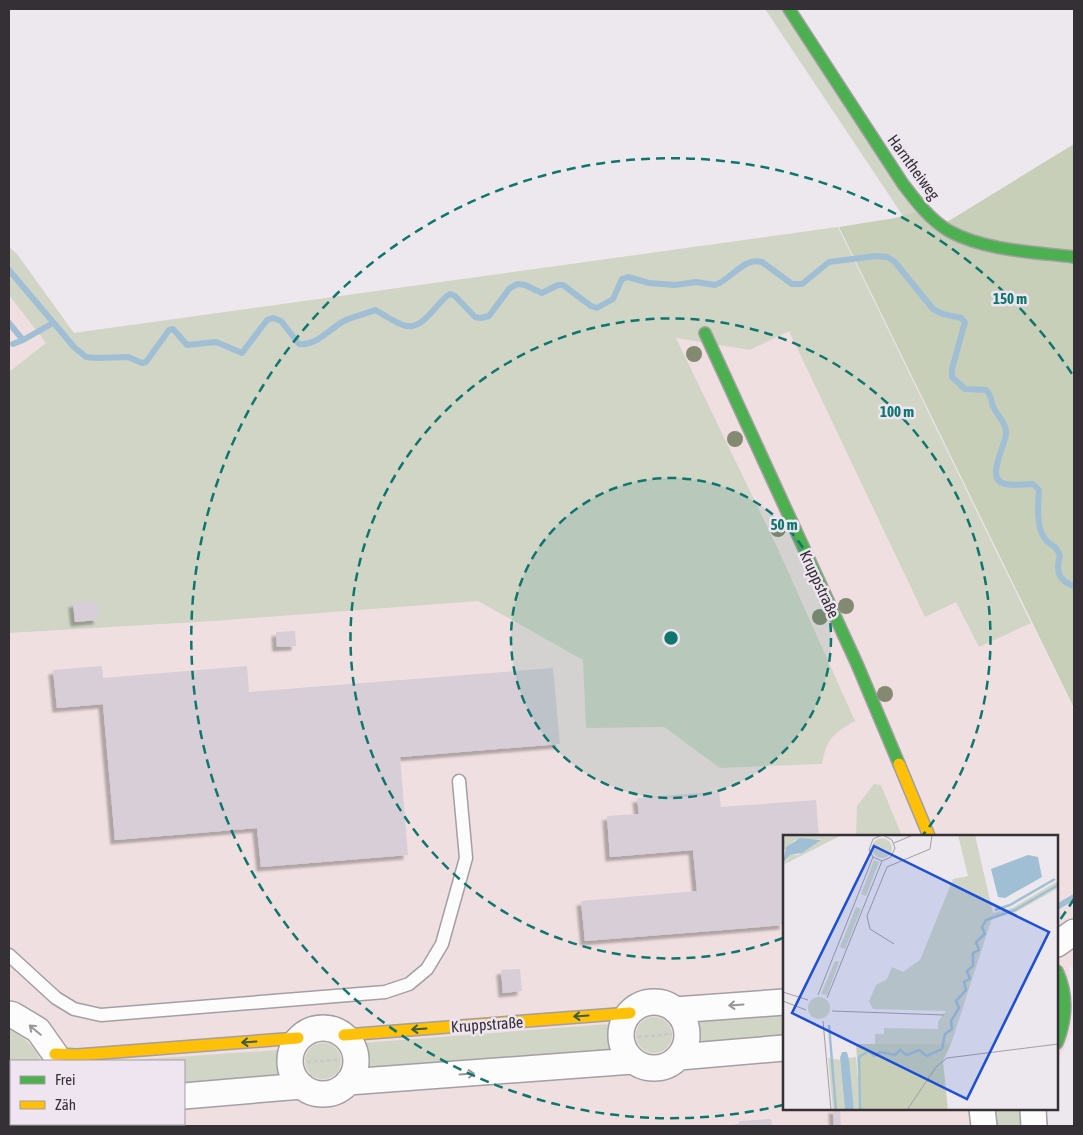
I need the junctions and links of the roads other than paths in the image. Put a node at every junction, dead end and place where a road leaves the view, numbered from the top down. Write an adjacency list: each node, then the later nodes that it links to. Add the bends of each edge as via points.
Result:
1 (789, 9): 2 (street, Harntheiweg, via 922,208 949,230 969,238 993,245)
2 (1074, 257)
3 (705, 333): 5 (street, Kruppstraße, via 857,664)
4 (459, 781): 8 (lane, via 466,858 442,944 427,969 409,984 385,992 101,1015 74,1009 62,1002)
5 (929, 835)
6 (1074, 932): 7 (street)
7 (1058, 943)
8 (9, 955)
9 (1058, 974): 16 (street, via 1066,1002 1063,1030)
10 (783, 1002): 11 (street, Kruppstraße, one-way to 11)
11 (675, 1010): 12 (street, Kruppstraße, via 652,1002 640,1005); 18 (street, via 686,1024 687,1033 687,1042)
12 (630, 1013): 14 (street, Kruppstraße, one-way to 14); 20 (street, via 623,1024 621,1038)
13 (9, 1014): 19 (street, Kruppstraße, one-way to 13, via 38,1030)
14 (344, 1035): 15 (street, Kruppstraße, via 320,1027 308,1030); 21 (street, via 356,1058)
15 (298, 1038): 19 (street, Kruppstraße, one-way to 19); 22 (street, via 291,1050 289,1063)
16 (1058, 1040)
17 (783, 1048): 18 (street)
18 (680, 1057): 20 (street, via 662,1068 642,1066)
19 (57, 1058)
20 (633, 1061): 21 (street, one-way to 20)
21 (348, 1082): 22 (street, via 331,1093 321,1094)
22 (302, 1086): 23 (street)
23 (185, 1096)
24 (982, 1110): 26 (street)
25 (1033, 1110): 27 (street)
26 (984, 1126)
27 (1034, 1126)

